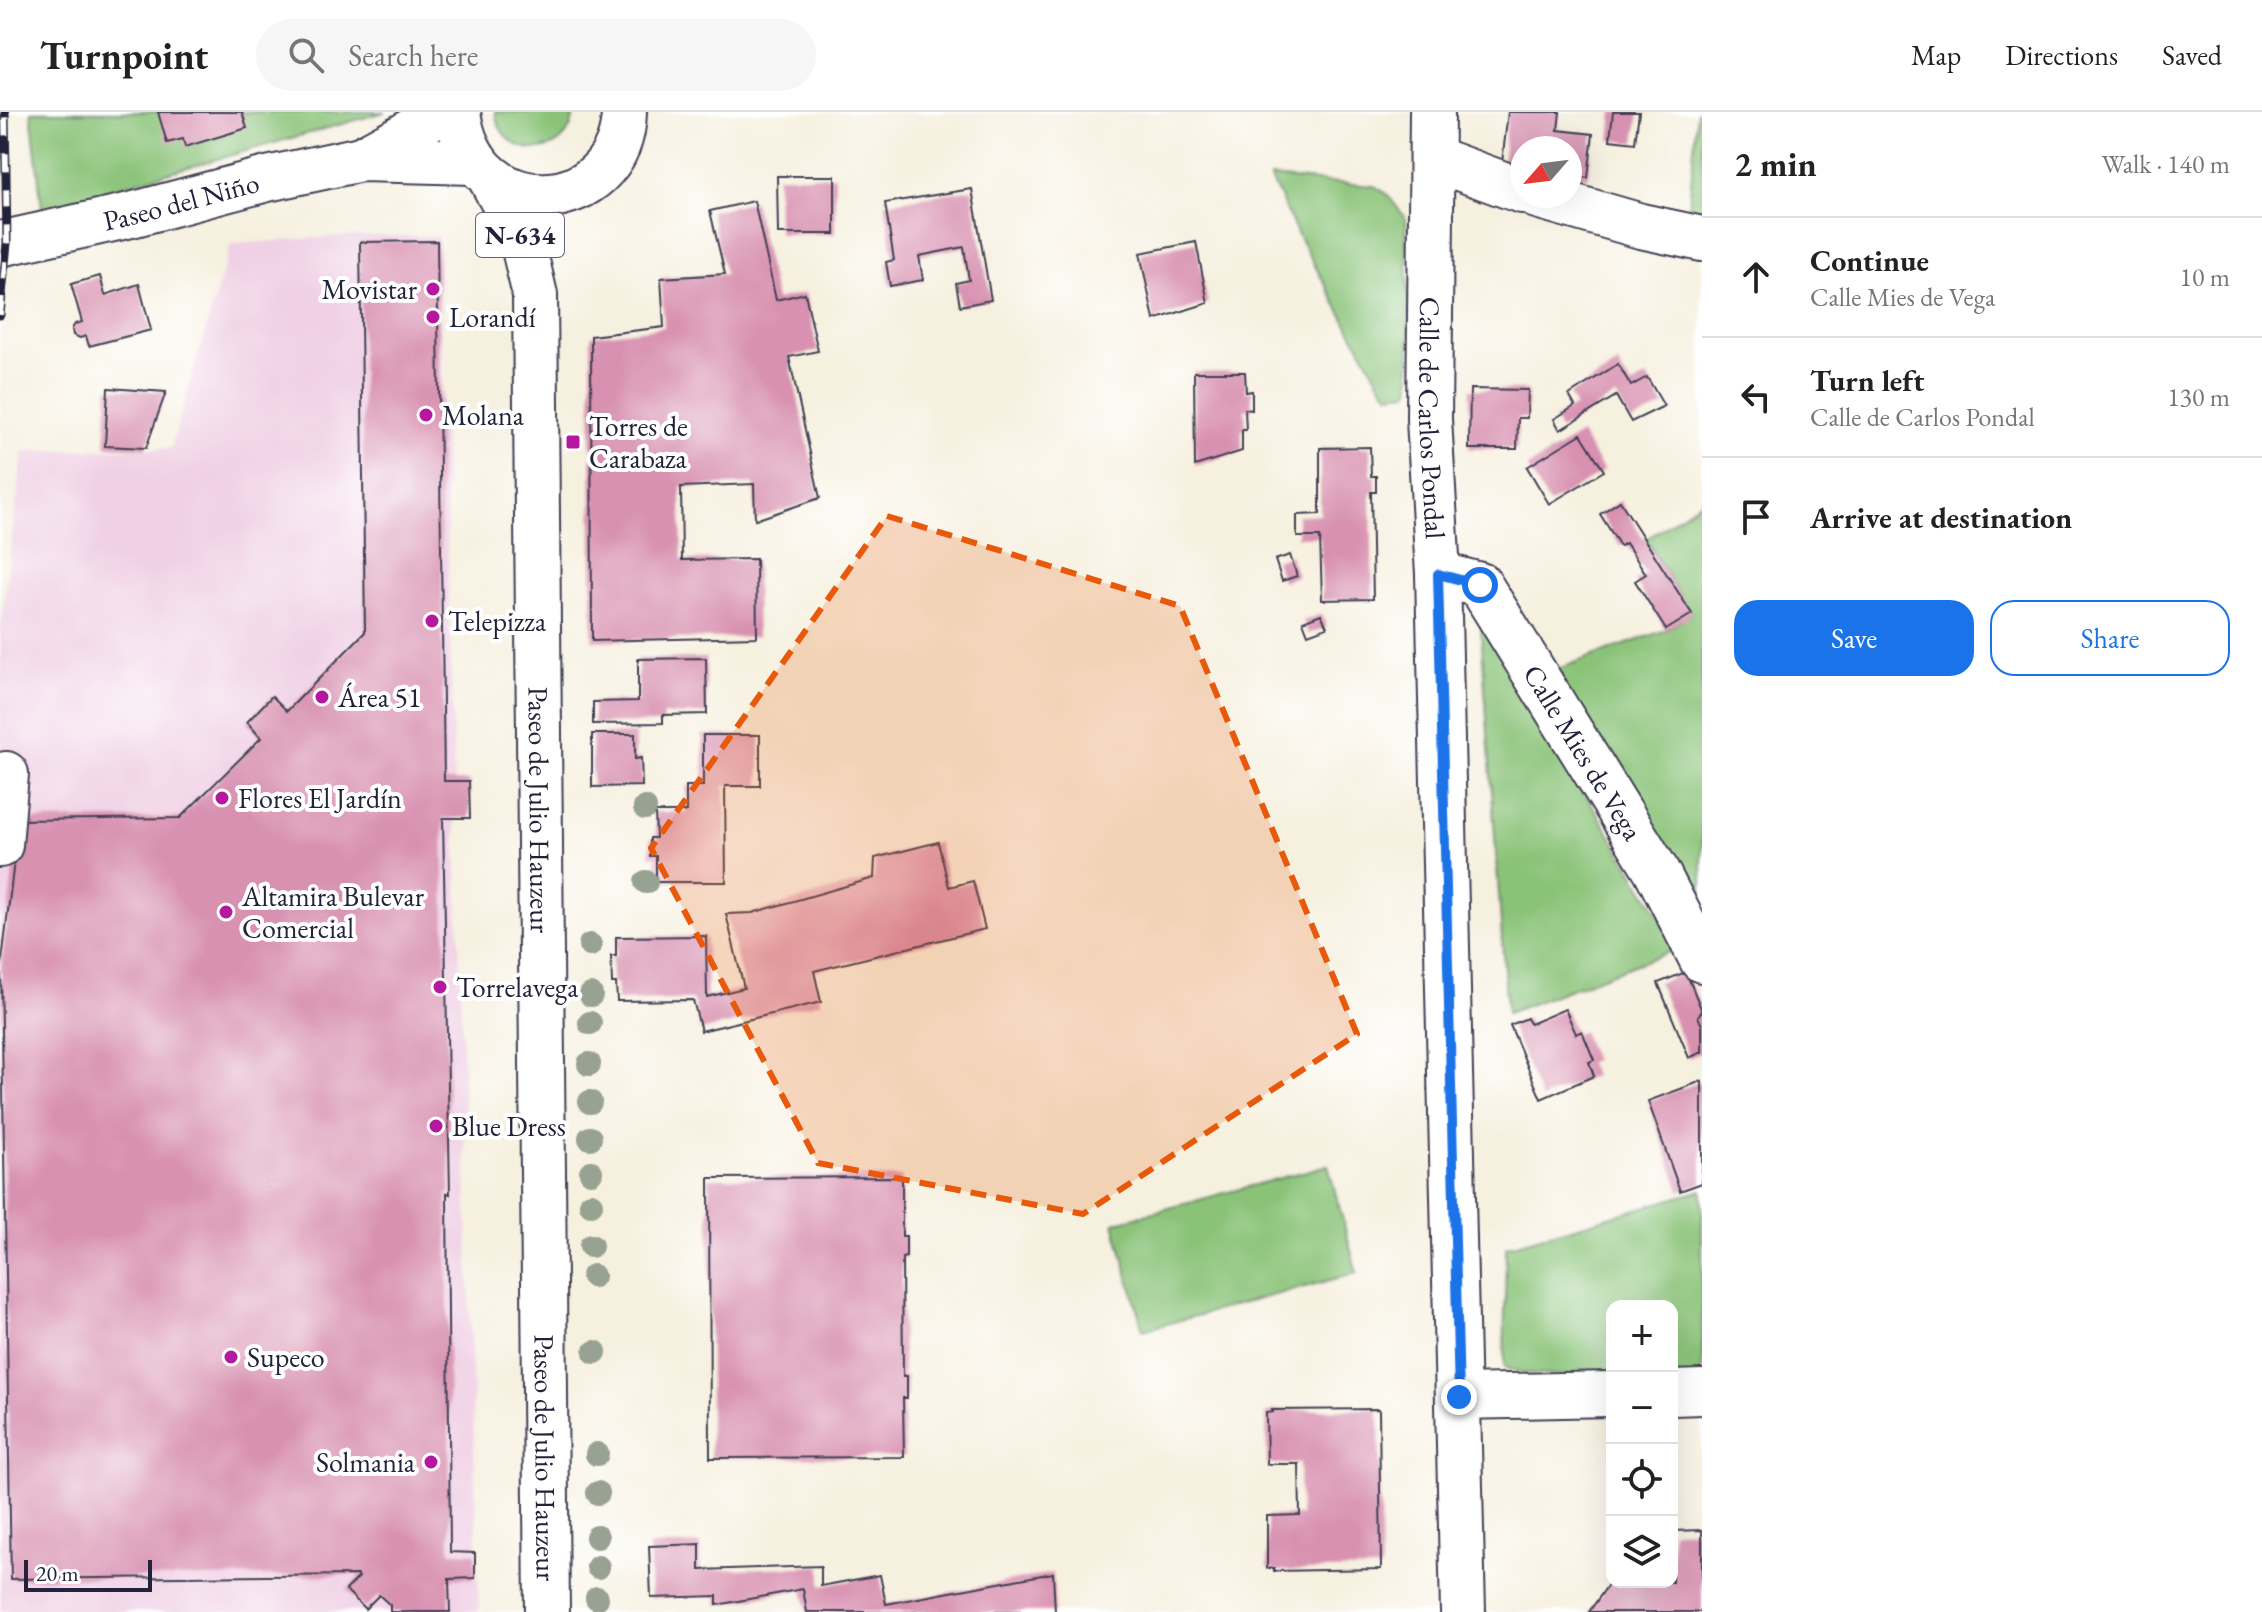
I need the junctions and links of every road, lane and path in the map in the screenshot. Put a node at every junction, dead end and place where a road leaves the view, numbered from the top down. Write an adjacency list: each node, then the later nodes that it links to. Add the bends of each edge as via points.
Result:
1 (438, 112): 6 (main road, Paseo del Niño)
2 (458, 112): 7 (main road, N-634, via 463,141)
3 (624, 112): 9 (main road, N-634, via 616,149 602,169)
4 (1432, 112): 5 (main road, Calle de Carlos Pondal)
5 (1432, 158): 8 (main road); 14 (main road, Calle de Carlos Pondal, via 1429,419)
6 (361, 159): 7 (main road, Paseo del Niño); 12 (main road, Paseo del Niño)
7 (483, 171): 9 (main road, N-634, via 513,191); 13 (main road, Paseo de Julio Hauzeur / N-634, via 521,236)
8 (1510, 187)
9 (560, 194): 13 (main road, Paseo de Julio Hauzeur / N-634)
10 (1579, 208): 11 (main road)
11 (1702, 239)
12 (0, 244)
13 (535, 295): 22 (main road, Paseo de Julio Hauzeur / N-634)
14 (1438, 574): 17 (main road, Calle Mies de Vega, via 1480,585 1656,870); 21 (main road, Calle de Carlos Pondal)
15 (6, 774): 16 (main road)
16 (0, 845)
17 (1702, 960)
18 (1702, 1392): 19 (main road)
19 (1678, 1393)
20 (1606, 1394): 21 (main road)
21 (1459, 1397): 23 (main road, Calle de Carlos Pondal)
22 (547, 1612)
23 (1463, 1612)

